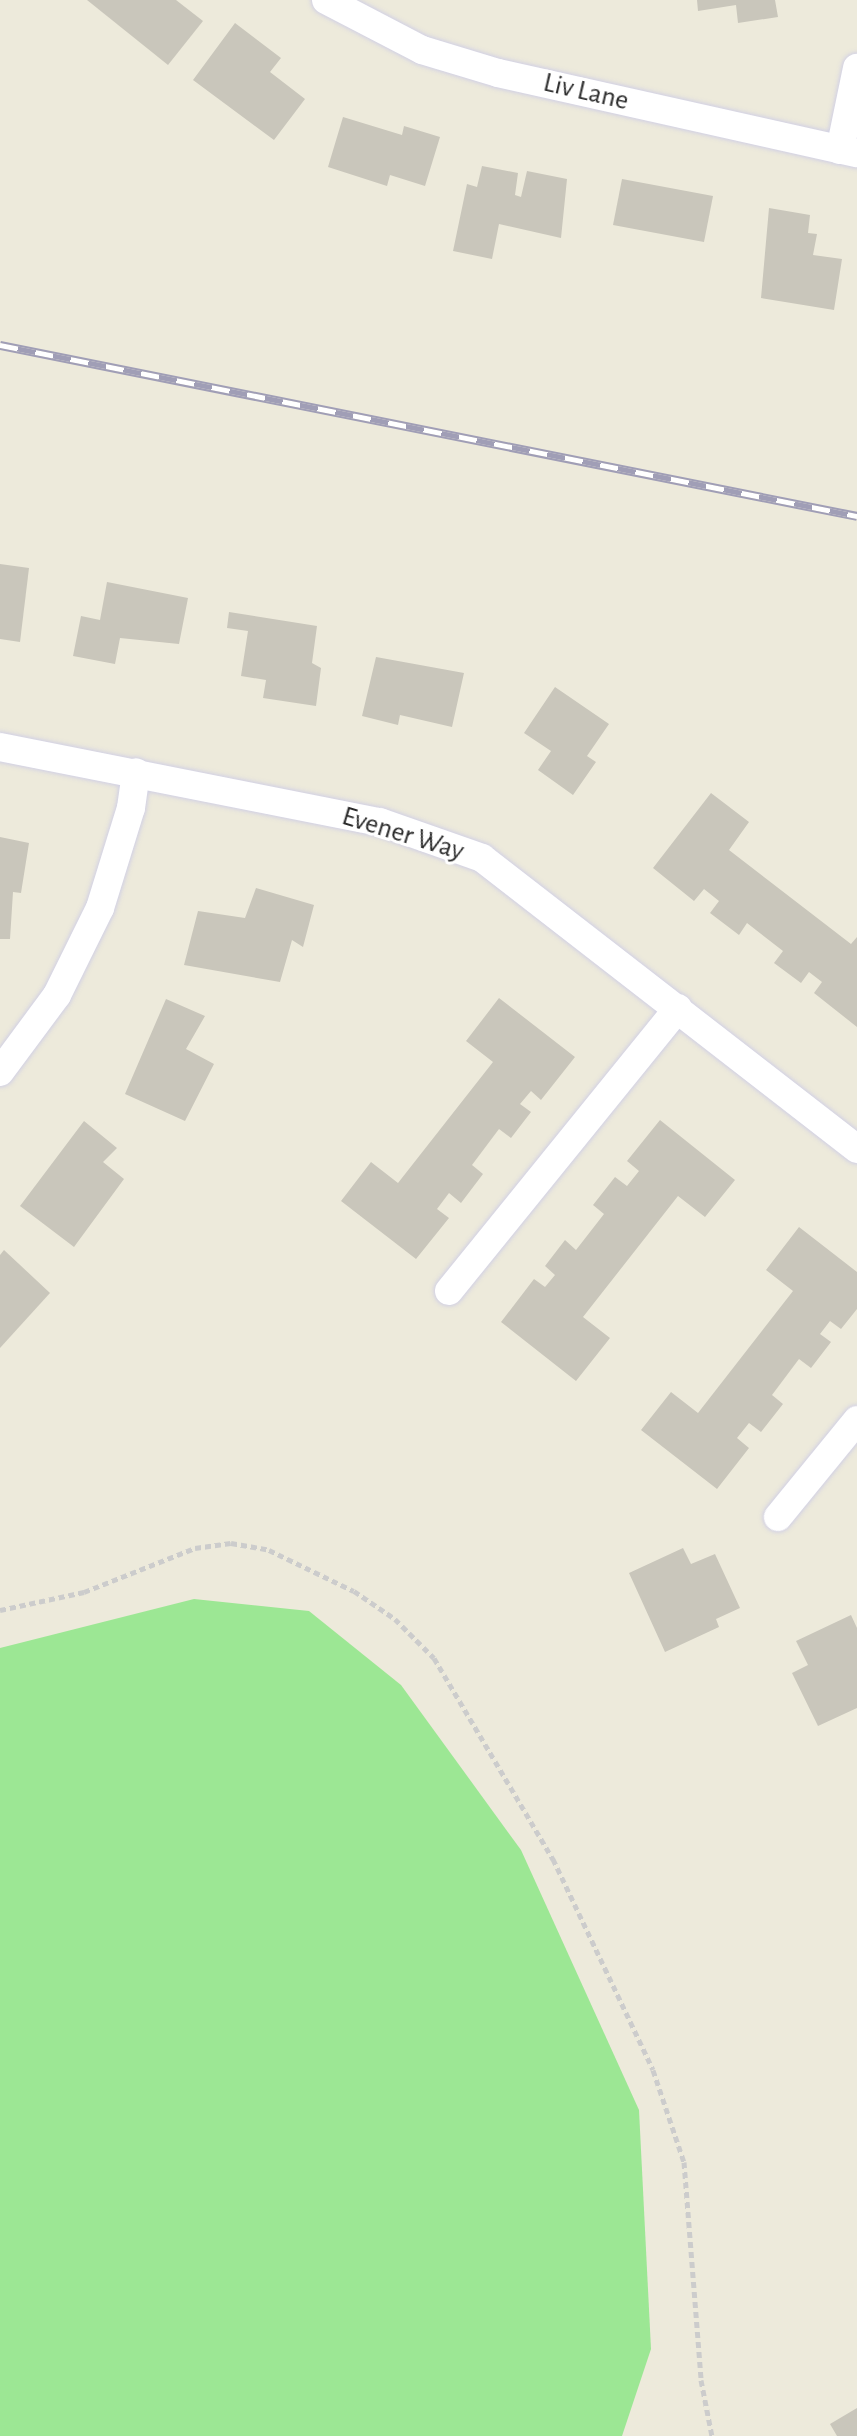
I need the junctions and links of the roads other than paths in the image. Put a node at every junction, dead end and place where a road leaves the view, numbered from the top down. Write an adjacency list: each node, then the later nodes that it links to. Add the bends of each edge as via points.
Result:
1 (326, 0): 3 (street, Liv Lane, via 422,50 498,73)
2 (857, 68): 3 (street)
3 (849, 151)
4 (0, 747): 5 (street, Evener Way)
5 (136, 772): 6 (street, Evener Way, via 380,822 482,858); 7 (street, via 131,808 100,908 57,995)
6 (678, 1008): 8 (street, Evener Way); 9 (street)
7 (0, 1072)
8 (857, 1149)
9 (449, 1291)
10 (857, 1420): 11 (street)
11 (778, 1517)

